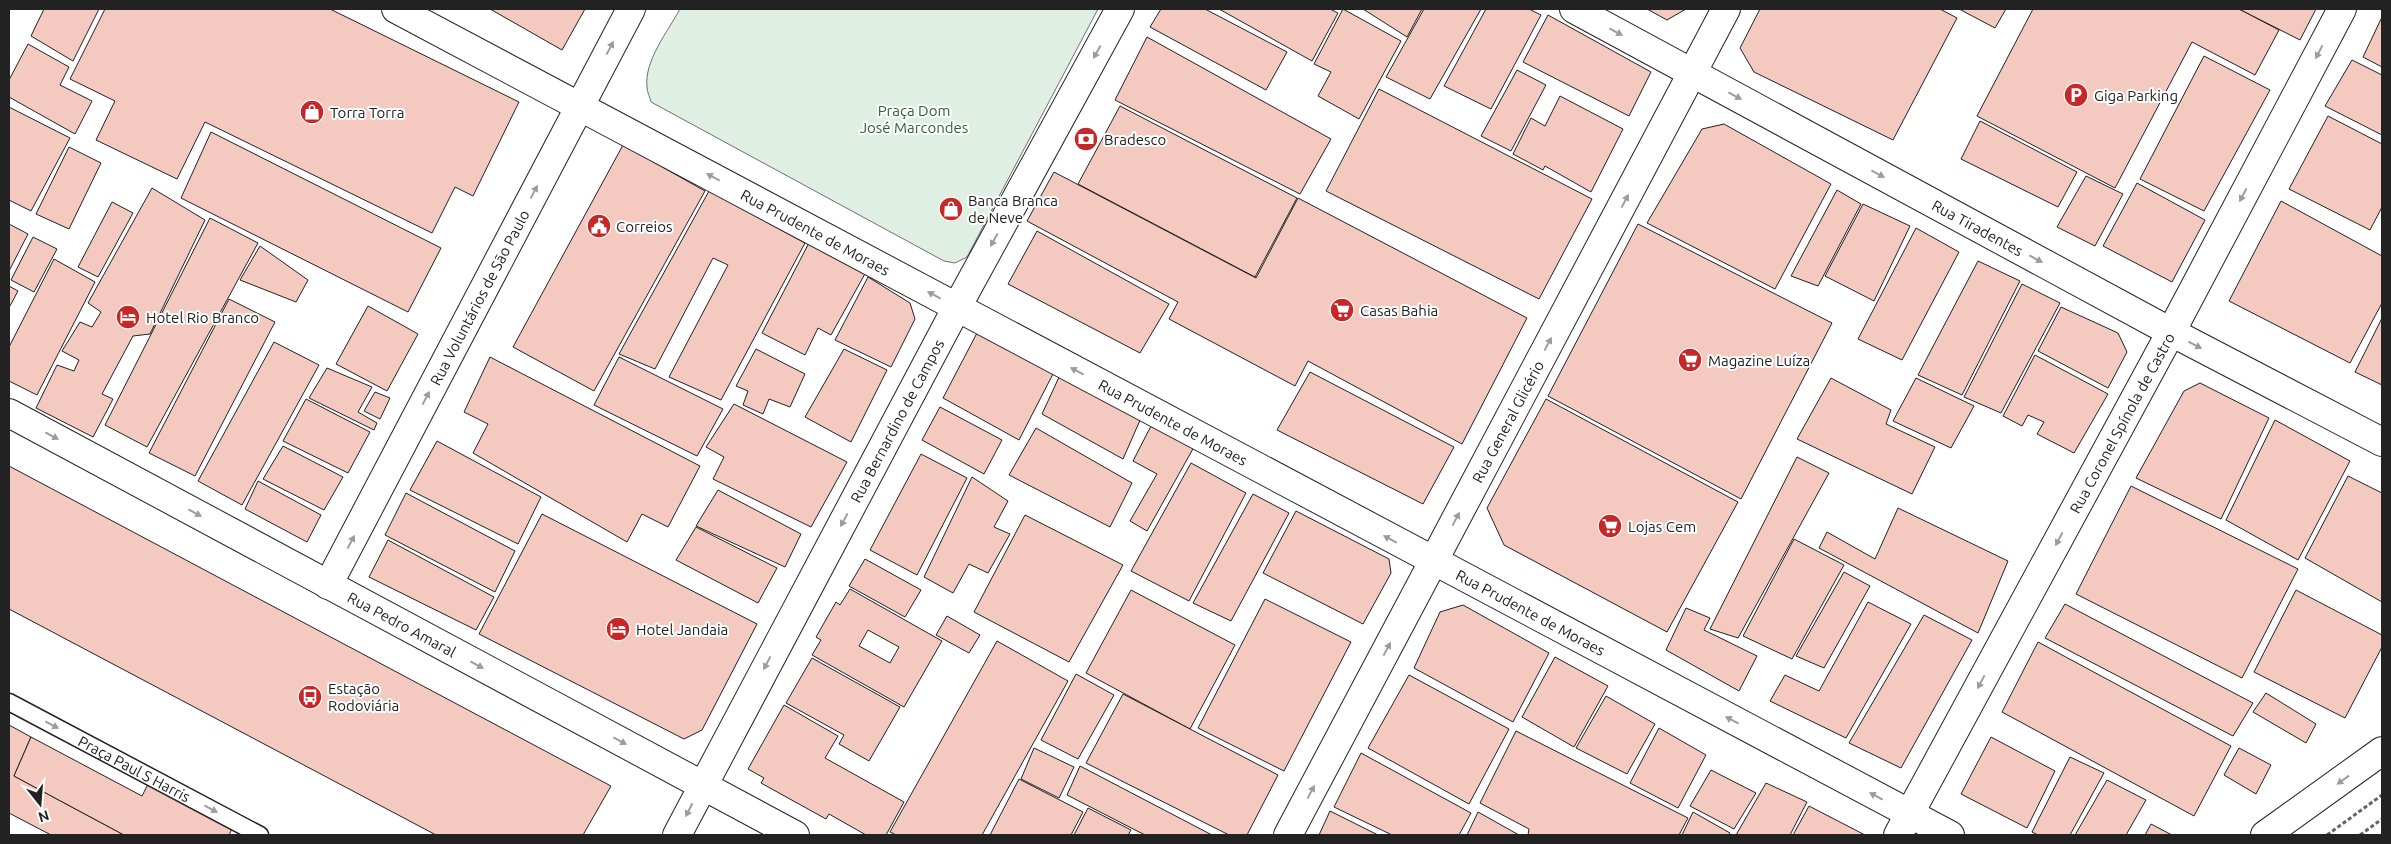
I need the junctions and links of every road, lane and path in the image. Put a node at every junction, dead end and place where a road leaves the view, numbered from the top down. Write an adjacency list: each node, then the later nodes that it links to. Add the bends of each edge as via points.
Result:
1 (396, 9): 8 (street, Rua Prudente de Moraes)
2 (631, 9): 8 (street, Rua Voluntários de São Paulo, one-way to 2)
3 (1120, 9): 9 (street, Rua Bernardino de Campos, one-way to 9)
4 (1574, 9): 7 (street, Rua Tiradentes, one-way to 7)
5 (1726, 9): 7 (street, Rua General Glicério)
6 (2342, 9): 10 (street, Rua Coronel Spínola de Castro, one-way to 10)
7 (1692, 73): 10 (street, Rua Tiradentes, one-way to 10); 13 (street, Rua General Glicério, one-way to 7)
8 (579, 105): 9 (street, Rua Prudente de Moraes, one-way to 8); 14 (street, Rua Voluntários de São Paulo, one-way to 8)
9 (957, 307): 13 (street, Rua Prudente de Moraes, one-way to 9); 17 (street, Rua Bernardino de Campos, one-way to 17)
10 (2170, 332): 12 (street, Rua Tiradentes, one-way to 12); 20 (street, Rua Coronel Spínola de Castro, one-way to 20)
11 (9, 413): 14 (street, Rua Pedro Amaral, one-way to 14)
12 (2382, 442)
13 (1433, 562): 20 (street, Rua Prudente de Moraes, one-way to 13); 24 (street, Rua General Glicério, one-way to 13)
14 (328, 585): 17 (street, Rua Pedro Amaral, one-way to 17)
15 (9, 702): 21 (lane, Praça Paul S Harris, one-way to 21)
16 (2382, 751): 26 (street, one-way to 26)
17 (702, 785): 22 (street, Rua Bernardino de Campos, one-way to 22); 23 (street, Rua Pedro Amaral)
18 (2382, 795): 27 (path)
19 (2382, 819): 28 (path)
20 (1904, 825): 25 (street, Rua Prudente de Moraes)
21 (260, 835)
22 (677, 835)
23 (795, 835)
24 (1288, 835)
25 (1950, 835)
26 (2265, 835)
27 (2326, 835)
28 (2360, 835)

